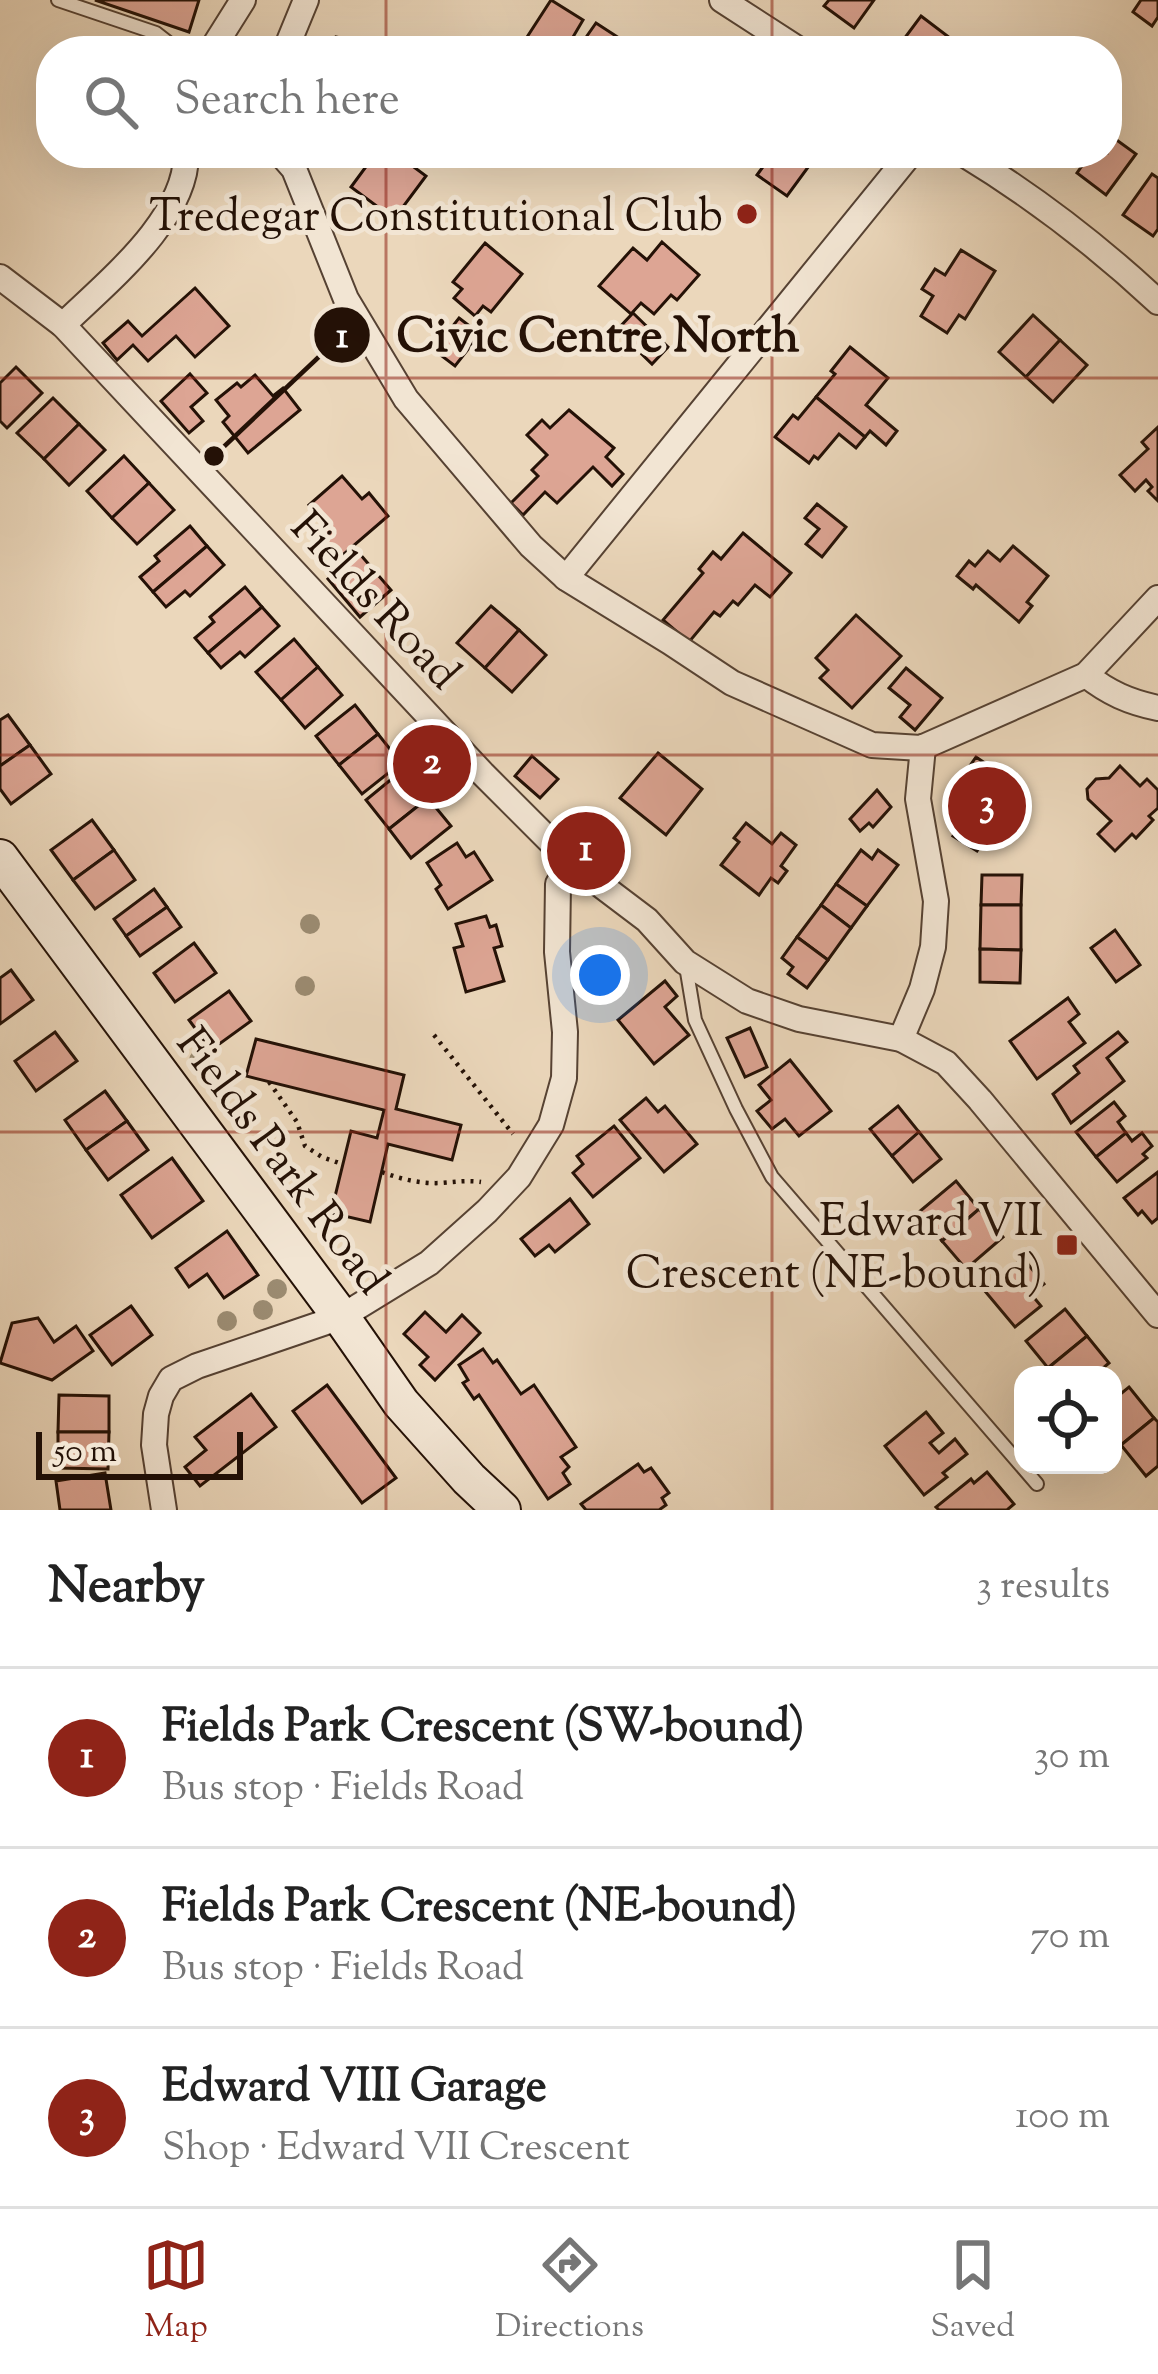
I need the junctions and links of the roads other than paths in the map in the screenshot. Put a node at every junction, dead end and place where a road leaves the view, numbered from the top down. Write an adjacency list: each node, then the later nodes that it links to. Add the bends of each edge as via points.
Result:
1 (58, 0): 5 (lane)
2 (243, 0): 6 (street)
3 (306, 0): 7 (street)
4 (722, 0): 8 (street)
5 (160, 36)
6 (220, 36)
7 (291, 36)
8 (778, 36)
9 (187, 168): 15 (street, via 149,227)
10 (293, 168): 16 (street, via 346,299 406,399)
11 (898, 168): 16 (street)
12 (987, 168): 14 (street, via 1107,254)
13 (0, 277): 15 (street, Fields Road)
14 (1158, 302)
15 (63, 326): 22 (street, Fields Road)
16 (566, 578): 20 (street, via 732,683 872,746)
17 (1158, 598): 18 (street)
18 (1086, 675): 19 (street, via 1130,703); 20 (street)
19 (1158, 709)
20 (923, 747): 24 (street, via 918,799 935,901 933,947)
21 (0, 858): 26 (main road, Fields Park Road)
22 (573, 864): 23 (street, Fields Road, via 647,920); 26 (street, via 558,884 564,1078 551,1125 487,1211 429,1263)
23 (685, 962): 24 (street, Fields Road, via 747,1001); 27 (lane, via 695,1020 772,1177)
24 (902, 1039): 25 (street, via 946,1063)
25 (1158, 1315)
26 (341, 1317): 28 (street, via 171,1379 154,1445); 29 (main road, Fields Park Road, via 401,1402)
27 (1037, 1484)
28 (164, 1510)
29 (502, 1510)

